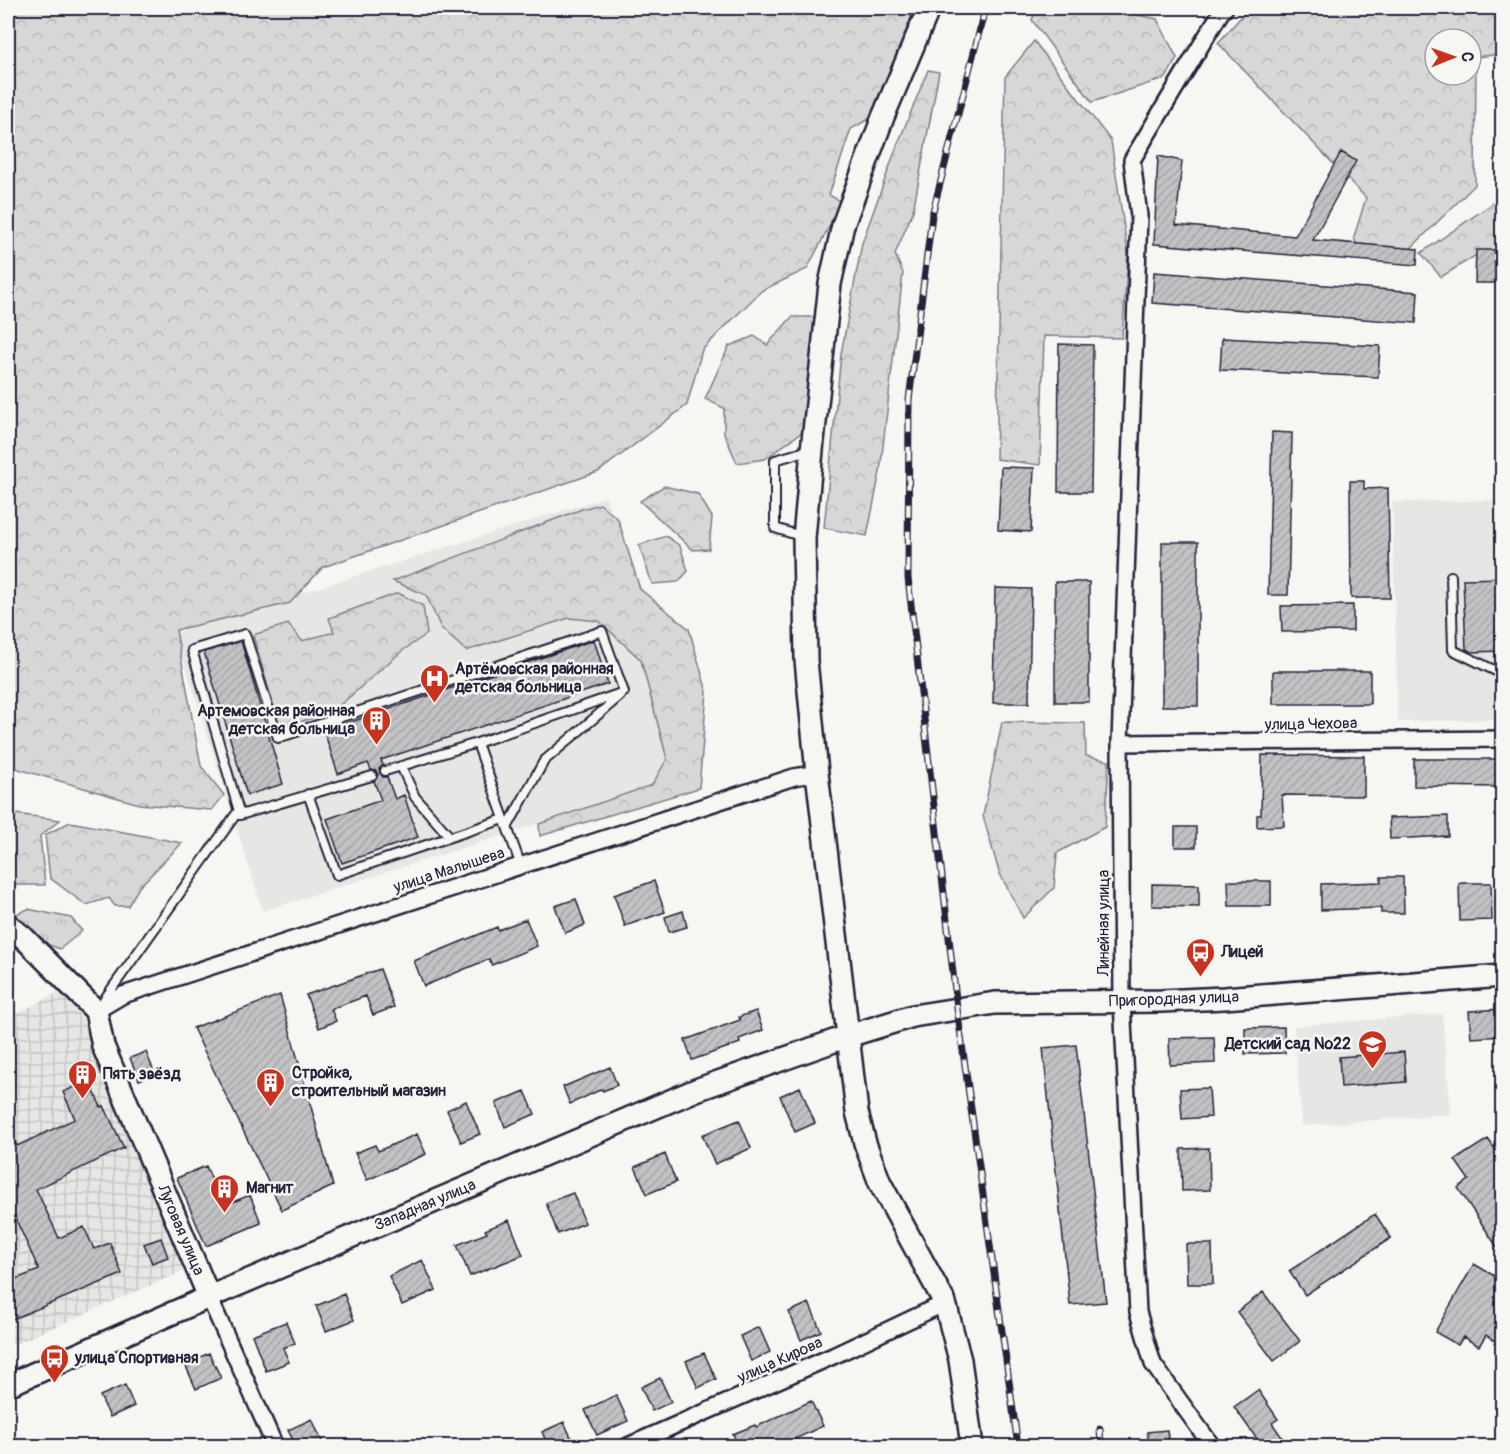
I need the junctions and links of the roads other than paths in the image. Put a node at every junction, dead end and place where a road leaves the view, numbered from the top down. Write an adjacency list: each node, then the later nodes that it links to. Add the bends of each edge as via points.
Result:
1 (929, 8): 3 (main road, via 843,225 830,284)
2 (1225, 8): 10 (street, Линейная улица, via 1132,160 1139,216)
3 (812, 450): 4 (main road); 4 (lane, via 775,460 775,528)
4 (804, 538): 13 (main road, via 806,660)
5 (1450, 576): 6 (lane, via 1453,650)
6 (1503, 674)
7 (624, 692): 9 (lane); 16 (lane, via 602,631 278,738 245,634 192,650); 17 (lane, via 543,760)
8 (1503, 740): 10 (street, улица Чехова)
9 (477, 743): 11 (lane); 17 (lane)
10 (1120, 743): 22 (street, Линейная улица)
11 (401, 766): 12 (lane); 18 (lane, via 415,797)
12 (385, 771)
13 (817, 773): 19 (street, улица Малышева, via 794,777); 24 (main road)
14 (372, 776): 15 (lane)
15 (308, 794): 16 (lane, via 240,815); 18 (lane, via 337,875)
16 (238, 810): 23 (lane)
17 (506, 823): 18 (lane); 19 (lane)
18 (449, 836)
19 (521, 866): 23 (street, улица Малышева, via 123,995)
20 (8, 925): 23 (main road)
21 (1503, 975): 22 (main road, Пригородная улица, via 1224,998)
22 (1122, 1001): 24 (main road, Пригородная улица, via 995,1003 913,1016); 31 (street, Линейная улица, via 1138,1312 1154,1364)
23 (96, 1011): 25 (main road, Луговая улица, via 104,1046)
24 (848, 1036): 25 (main road, Западная улица, via 696,1090); 26 (main road, via 857,1112 865,1143 880,1183)
25 (209, 1297): 27 (main road, Западная улица); 28 (street, Луговая улица)
26 (945, 1303): 29 (street, улица Кирова); 30 (main road, via 960,1360)
27 (8, 1385)
28 (275, 1446)
29 (628, 1446)
30 (972, 1446)
31 (1212, 1446)

